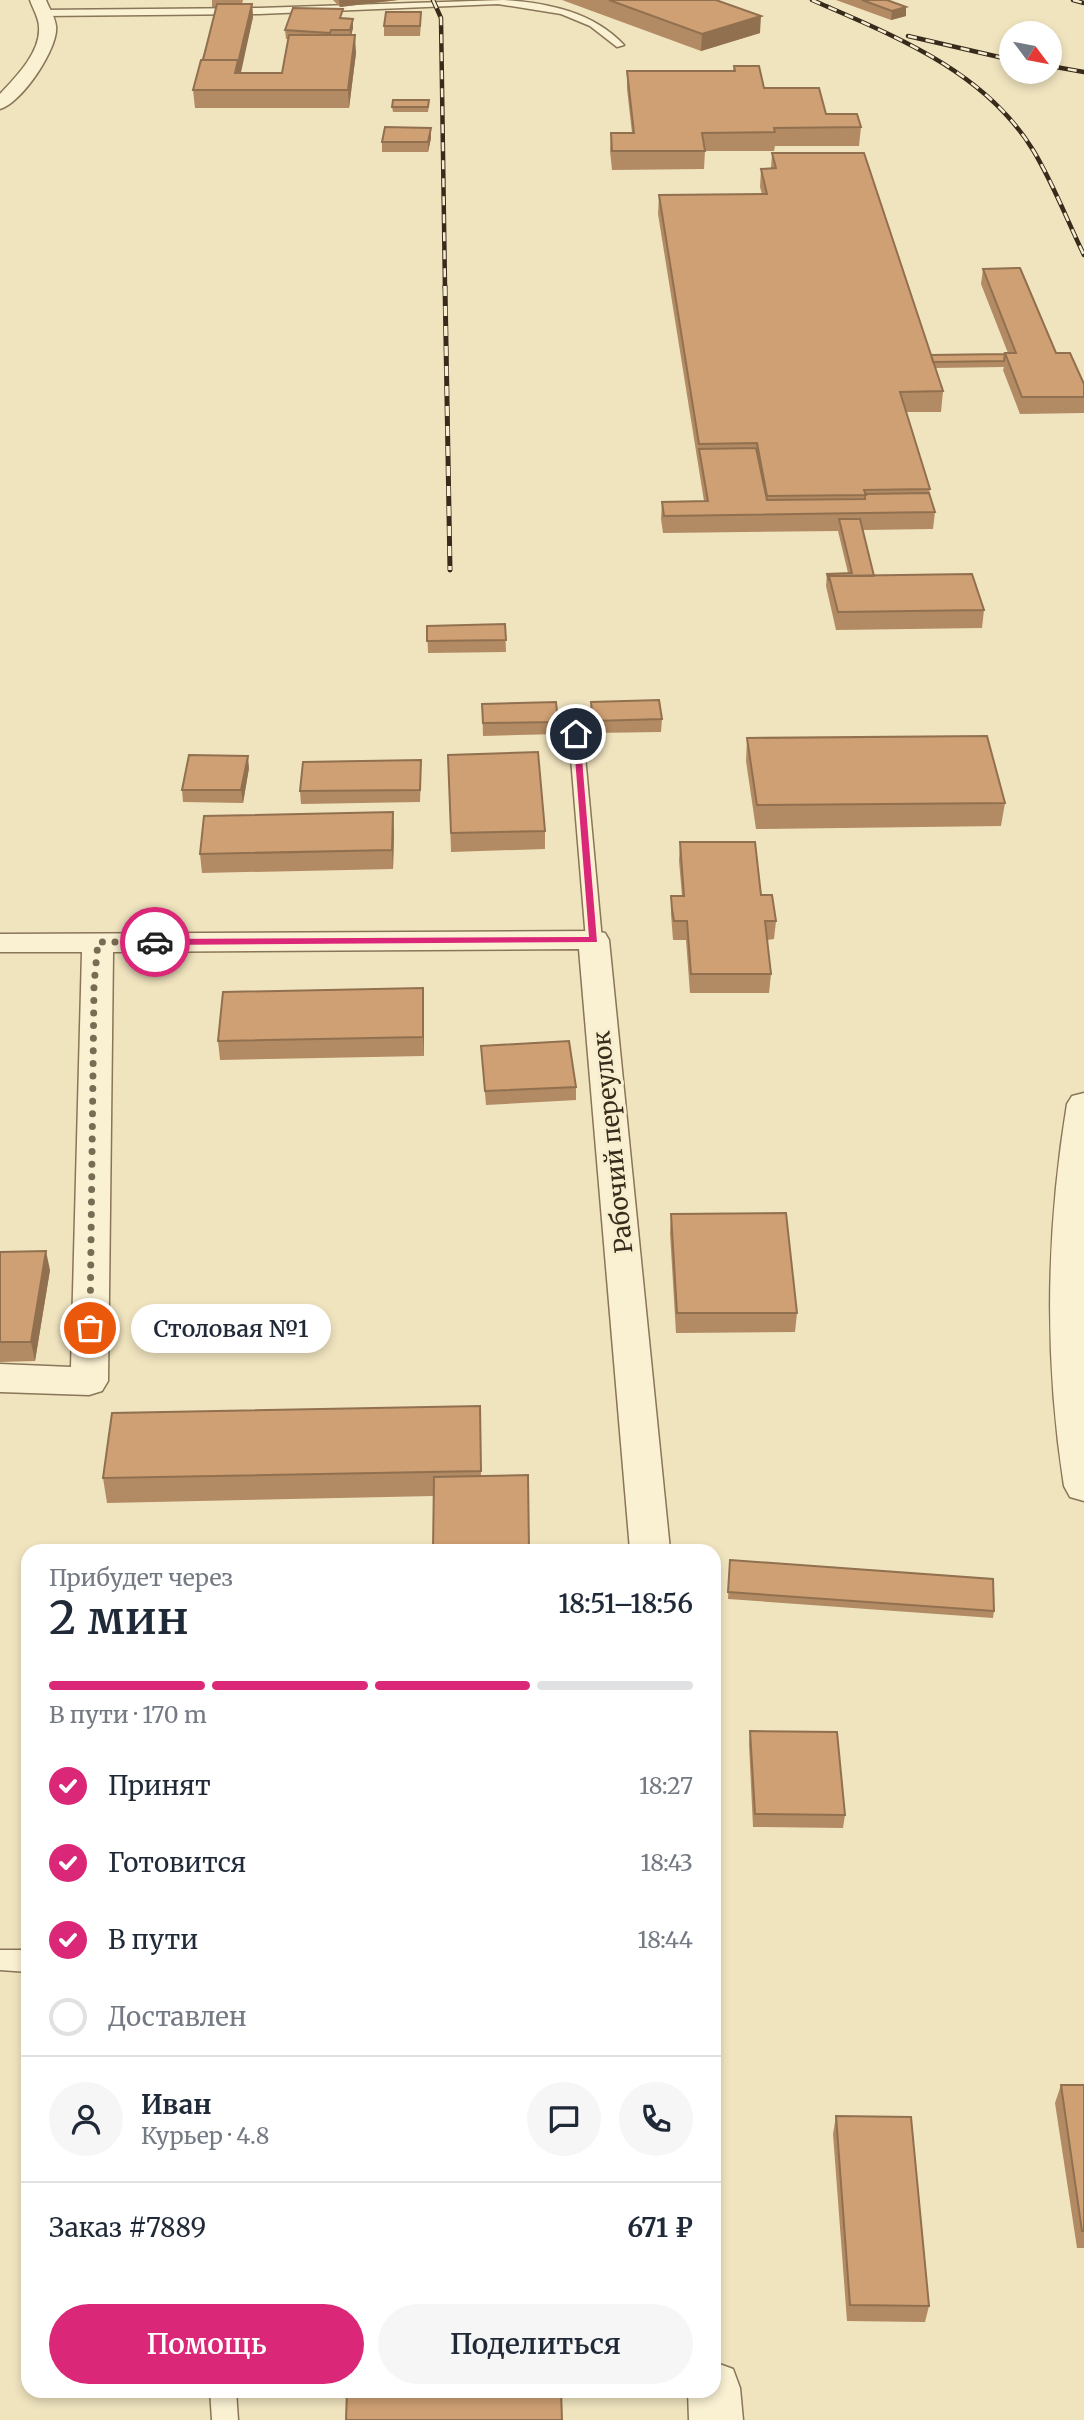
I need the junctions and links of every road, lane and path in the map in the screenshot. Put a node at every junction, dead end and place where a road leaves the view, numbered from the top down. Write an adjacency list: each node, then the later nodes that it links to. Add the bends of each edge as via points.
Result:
1 (40, 6): 2 (lane, via 260,11 522,4 577,15); 3 (street, via 48,26 33,68)
2 (620, 45)
3 (0, 104)
4 (576, 734): 5 (lane, Рабочий переулок)
5 (594, 940): 6 (street); 11 (street, Рабочий переулок)
6 (98, 942): 7 (street); 9 (street, via 89,1381)
7 (2, 951)
8 (1084, 1104): 10 (street, via 1070,1198 1067,1265 1072,1399)
9 (0, 1378)
10 (1084, 1486)
11 (649, 1544)
12 (0, 1961): 13 (lane)
13 (21, 1961)
14 (224, 2398): 16 (lane)
15 (715, 2398): 17 (street)
16 (225, 2420)
17 (716, 2420)

